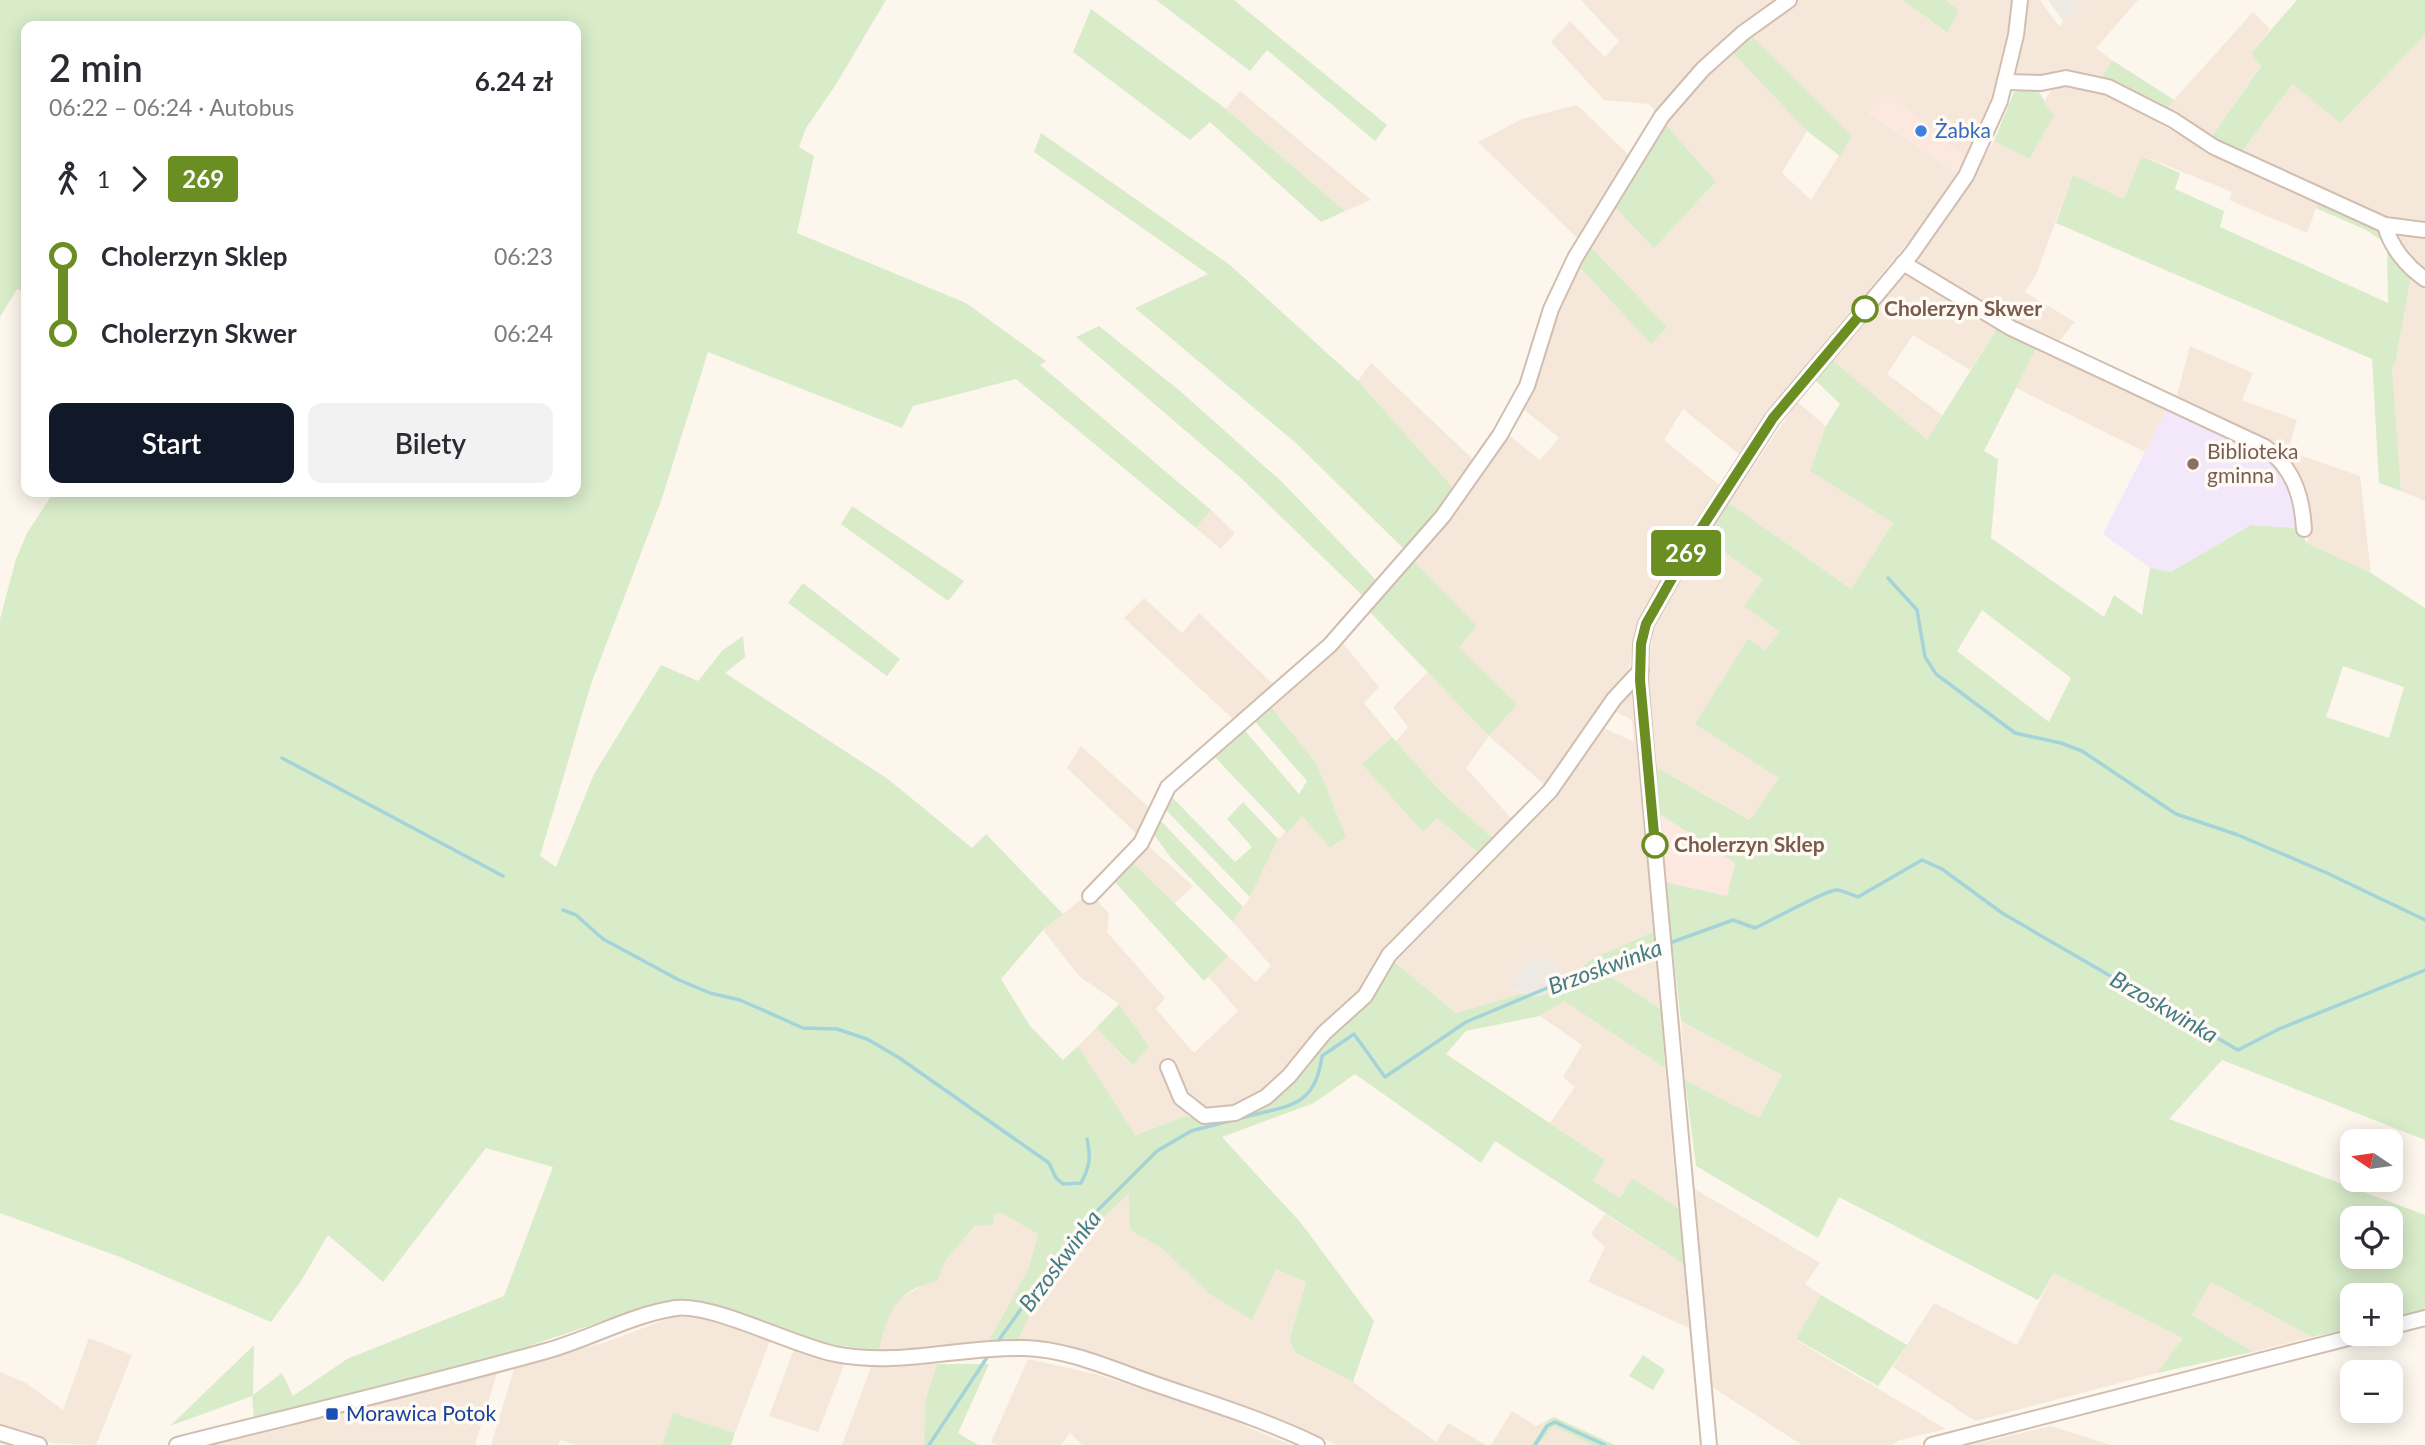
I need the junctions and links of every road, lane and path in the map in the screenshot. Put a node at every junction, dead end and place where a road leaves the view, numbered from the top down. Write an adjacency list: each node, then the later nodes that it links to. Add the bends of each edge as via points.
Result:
1 (1789, 0): 10 (street, via 1703,69 1662,116 1575,258 1551,309 1527,386 1500,435 1443,516 1330,645 1168,787 1141,843)
2 (2020, 0): 3 (street)
3 (2006, 82): 4 (street, via 2066,78 2108,87 2214,147); 6 (street, via 1992,124 1966,176)
4 (2385, 225): 5 (street); 7 (street, via 2388,238 2405,261)
5 (2425, 230)
6 (1903, 263): 8 (street, via 2011,328 2265,447 2281,459 2296,483); 9 (street, via 1780,409 1702,528 1646,624)
7 (2425, 279)
8 (2304, 529)
9 (1641, 670): 11 (street, via 1614,699 1550,791 1390,955 1365,996 1266,1097 1235,1113 1204,1116 1181,1098); 19 (street)
10 (1090, 896)
11 (1168, 1067)
12 (2425, 1318): 13 (street)
13 (2403, 1324)
14 (2340, 1340): 20 (street)
15 (0, 1433): 16 (street)
16 (39, 1445)
17 (177, 1445): 18 (street, via 550,1350 636,1317 680,1308 834,1354 906,1360 983,1349 1048,1350)
18 (1317, 1445)
19 (1709, 1445)
20 (1932, 1445)

